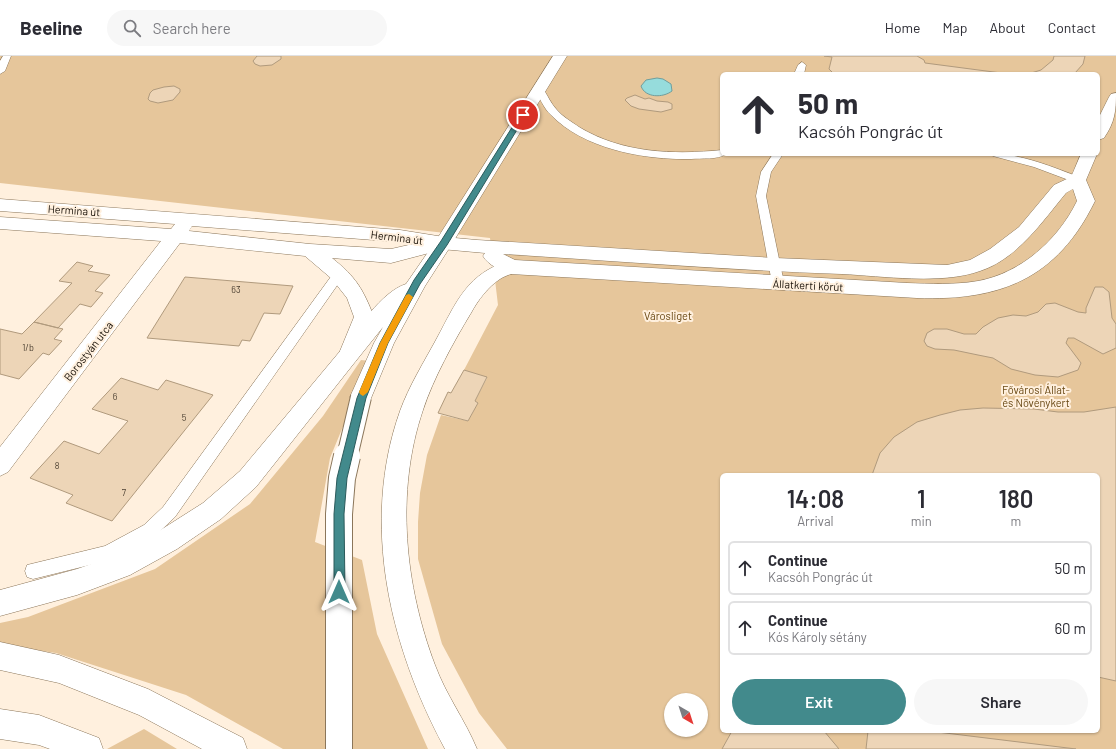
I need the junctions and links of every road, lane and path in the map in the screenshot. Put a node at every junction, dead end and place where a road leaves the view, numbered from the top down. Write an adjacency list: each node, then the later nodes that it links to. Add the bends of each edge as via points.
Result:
1 (7, 56): 4 (lane)
2 (560, 56): 6 (street)
3 (802, 65): 5 (lane)
4 (0, 71)
5 (800, 72)
6 (539, 89): 9 (lane, via 553,112 583,134 603,143 623,150 670,155); 18 (street)
7 (1116, 97): 8 (street)
8 (1100, 131)
9 (720, 153)
10 (777, 156): 23 (lane, via 766,172 761,196)
11 (1005, 156): 13 (lane)
12 (1088, 156): 13 (street)
13 (1078, 180): 23 (street, Állatkerti körút, via 1060,189 1025,231 997,254 975,266 947,272); 23 (street, Állatkerti körút, via 1086,201 1072,226 1053,248 1026,269 1008,279 986,286 961,290 907,290)
14 (0, 205): 15 (street, Hermina út)
15 (188, 219): 17 (street, Borostyán utca); 18 (street, Hermina út, via 400,236)
16 (0, 223): 17 (street, Hermina út)
17 (175, 236): 20 (street, Hermina út); 26 (street, Borostyán utca)
18 (444, 243): 19 (street, Állatkerti körút); 20 (street, Hermina út, via 391,256); 24 (street)
19 (477, 246): 21 (street, Állatkerti körút); 23 (street, Állatkerti körút)
20 (310, 250): 22 (street)
21 (511, 268): 23 (street, Állatkerti körút); 34 (street, via 495,273 472,294 424,381 411,412 402,446 396,487 396,538 407,620 424,672 442,715)
22 (339, 274): 25 (street, via 356,294 364,317); 27 (lane, via 169,512 150,530 108,552)
23 (777, 274)
24 (417, 282): 25 (street, via 386,308); 33 (street, bridge, via 384,343 361,398 342,478 339,514)
25 (348, 356): 28 (street, via 248,479 212,510 168,540 121,566 77,582)
26 (0, 465)
27 (33, 571)
28 (0, 603)
29 (0, 656): 32 (street, via 59,669 148,704)
30 (0, 724): 31 (street, via 39,730)
31 (88, 749)
32 (232, 749)
33 (339, 749)
34 (462, 749)

